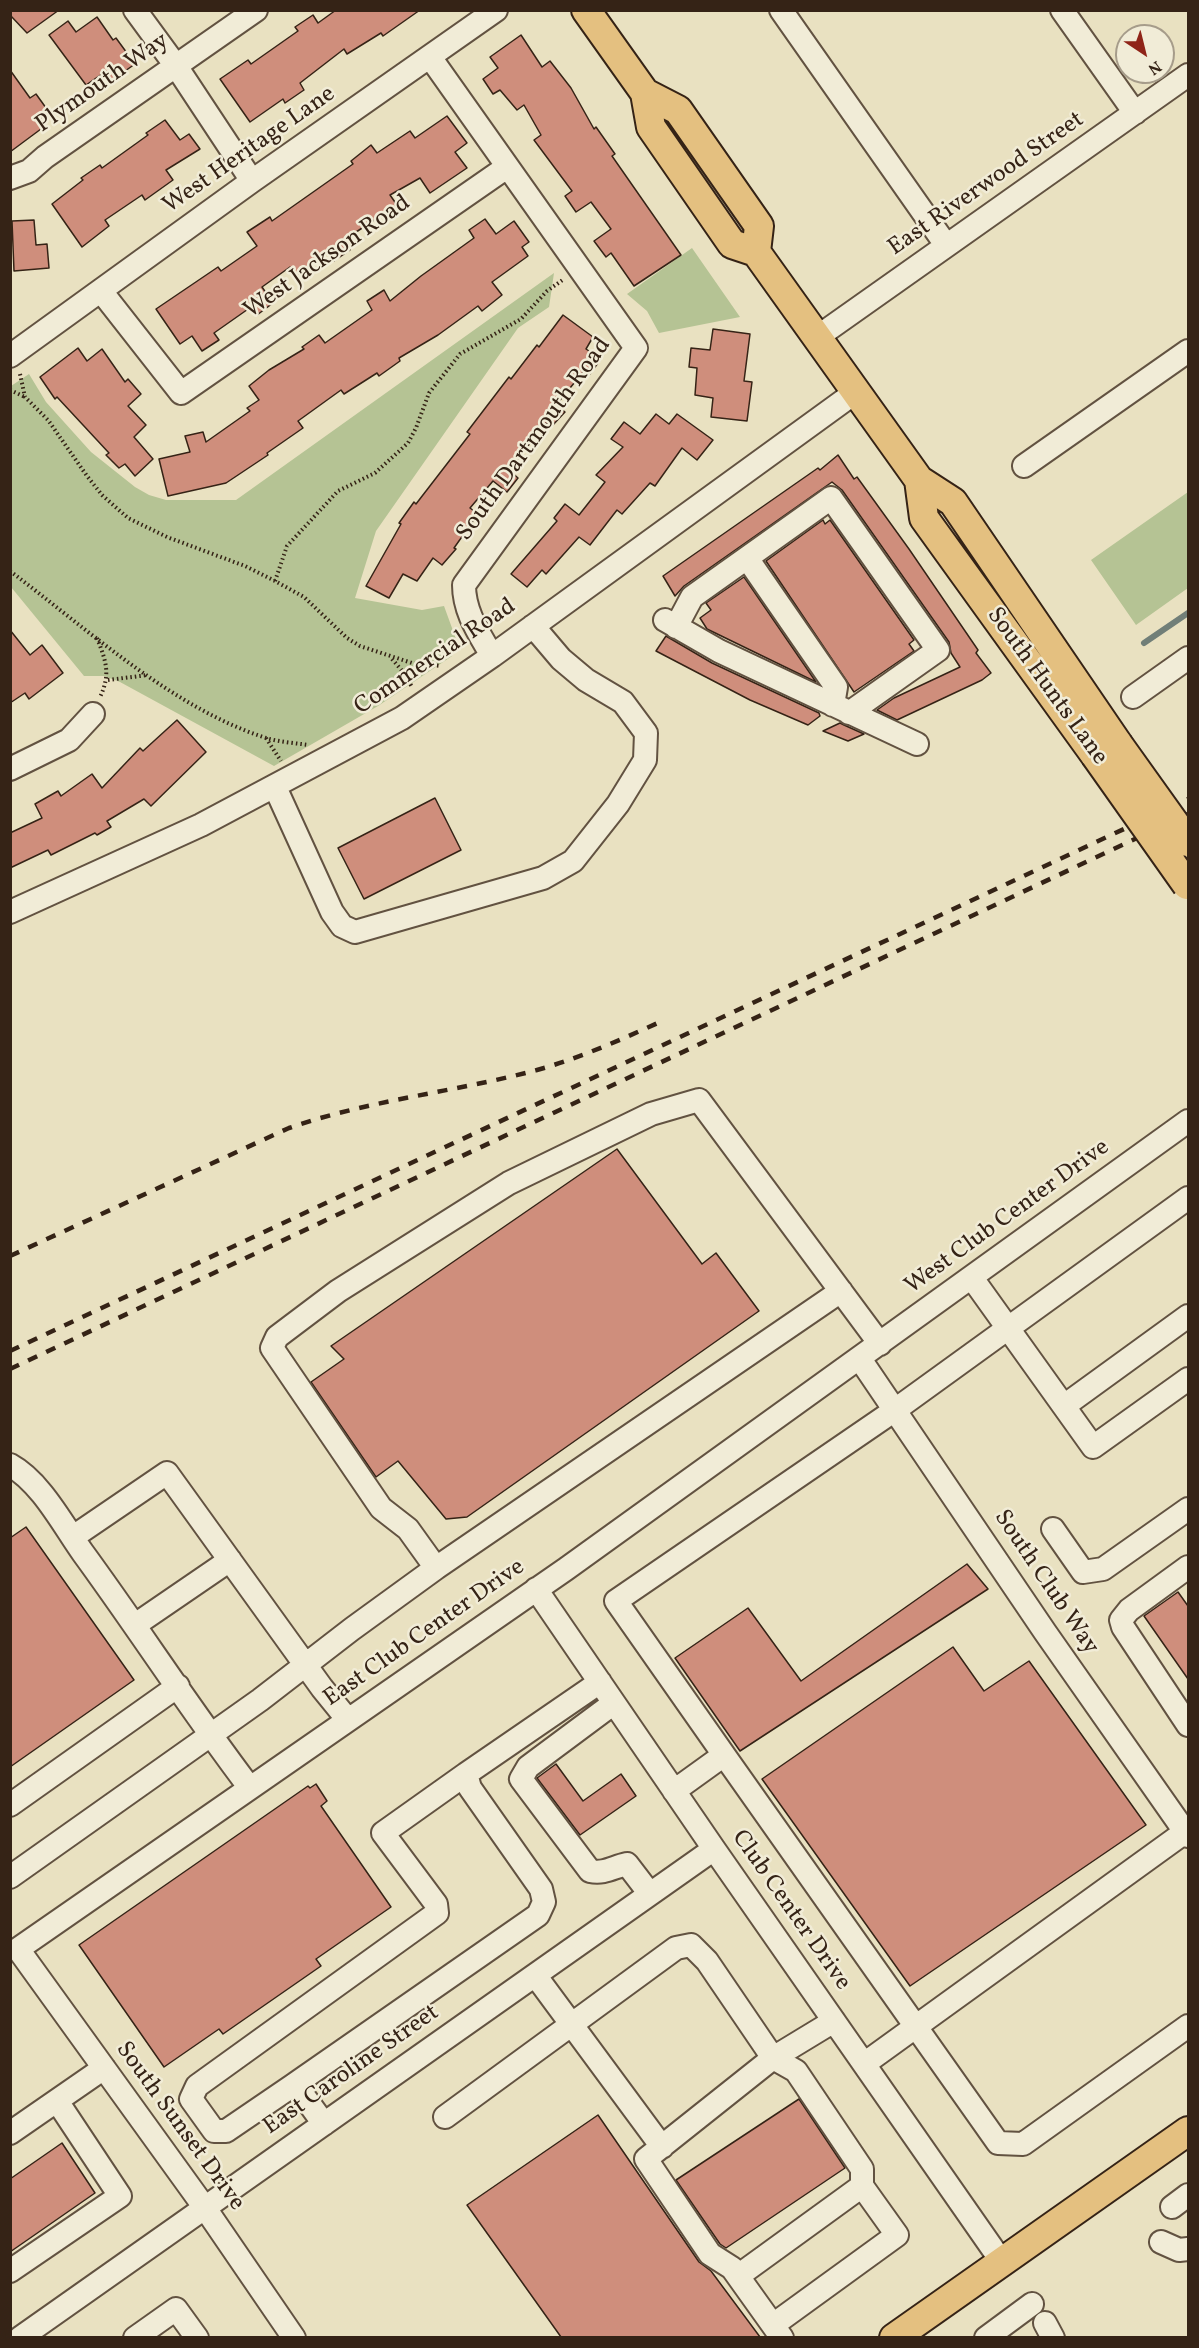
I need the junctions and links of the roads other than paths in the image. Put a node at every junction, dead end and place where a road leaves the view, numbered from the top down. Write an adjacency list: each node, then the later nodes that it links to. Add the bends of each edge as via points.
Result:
1 (135, 10): 8 (street)
2 (256, 10): 8 (street, Plymouth Way)
3 (496, 10): 7 (street, West Heritage Lane)
4 (586, 10): 16 (main road, South Hunts Lane, via 645,93 651,127 732,244 756,252)
5 (781, 10): 14 (street)
6 (1062, 10): 10 (street)
7 (430, 57): 11 (street, South Dartmouth Road); 13 (street, West Heritage Lane)
8 (176, 66): 12 (street, Plymouth Way, via 29,171); 13 (street)
9 (1188, 75): 10 (street, East Riverwood Street)
10 (1135, 113): 14 (street, East Riverwood Street)
11 (507, 167): 15 (street, West Jackson Road, via 181,393); 23 (street, South Dartmouth Road, via 636,348 464,585 466,608)
12 (10, 178)
13 (252, 181): 15 (street, West Heritage Lane)
14 (946, 244): 16 (street, East Riverwood Street)
15 (101, 291): 18 (street, West Heritage Lane)
16 (816, 338): 19 (main road, South Hunts Lane)
17 (1188, 351): 20 (street)
18 (15, 363)
19 (857, 391): 22 (street, Commercial Road); 29 (main road, South Hunts Lane, via 919,480 924,518)
20 (1023, 466)
21 (747, 558): 26 (street, via 836,687); 26 (street, via 692,597 671,623 719,651); 26 (street, via 831,498 938,650)
22 (533, 626): 23 (street, Commercial Road); 31 (street, via 577,673 623,702 646,733 645,760 618,804 573,861 543,878 355,932 342,926 332,912)
23 (492, 656): 31 (street, Commercial Road, via 402,718)
24 (1188, 658): 25 (street)
25 (1132, 697)
26 (841, 709): 28 (street)
27 (93, 714): 30 (street, via 69,740)
28 (917, 744)
29 (1107, 749): 32 (main road, South Hunts Lane, bridge); 33 (main road, South Hunts Lane, bridge)
30 (10, 769)
31 (275, 787): 34 (street, Commercial Road)
32 (1188, 842)
33 (1188, 886)
34 (10, 912)
35 (1188, 1121): 37 (street, West Club Center Drive)
36 (1188, 1198): 40 (street)
37 (972, 1278): 40 (street); 41 (street, West Club Center Drive)
38 (842, 1291): 41 (street); 52 (street); 52 (street, via 699,1100 651,1114 509,1183 338,1291 277,1337 272,1348 381,1508 408,1529)
39 (1188, 1316): 44 (street)
40 (1008, 1326): 44 (street); 45 (street)
41 (880, 1344): 42 (street, West Club Center Drive)
42 (860, 1359): 45 (street, South Club Way); 53 (street, East Club Center Drive)
43 (1188, 1379): 44 (street, via 1093,1447)
44 (1064, 1406)
45 (895, 1410): 62 (street, via 616,1601); 67 (street, South Club Way)
46 (10, 1466): 49 (street, via 36,1486)
47 (1188, 1509): 48 (street, via 1103,1569 1083,1572)
48 (1053, 1530)
49 (73, 1538): 50 (street, via 167,1473); 54 (street)
50 (230, 1560): 54 (street); 55 (street)
51 (1188, 1567): 60 (street, via 1120,1620)
52 (436, 1568): 55 (street)
53 (536, 1589): 56 (street, Club Center Drive); 59 (street, East Club Center Drive)
54 (135, 1625): 57 (street)
55 (306, 1665): 59 (street); 61 (street)
56 (600, 1682): 58 (street, Club Center Drive); 63 (street)
57 (178, 1686): 61 (street); 66 (street)
58 (614, 1703): 65 (street, Club Center Drive); 70 (street, via 528,1767 521,1779 590,1872 602,1873 627,1864)
59 (348, 1720): 64 (street, East Club Center Drive)
60 (1188, 1725)
61 (210, 1736): 64 (street); 69 (street)
62 (724, 1755): 65 (street); 76 (street)
63 (466, 1774): 80 (street, via 470,1788 541,1889 544,1902 538,1915); 80 (street, via 383,1833 436,1904 437,1913 197,2086 191,2099 214,2132 226,2131)
64 (250, 1788): 71 (street, East Club Center Drive)
65 (674, 1791): 68 (street, Club Center Drive)
66 (10, 1805)
67 (1187, 1834): 76 (street)
68 (714, 1849): 70 (street, East Caroline Street); 73 (street, Club Center Drive)
69 (10, 1877)
70 (650, 1894): 72 (street, East Caroline Street)
71 (18, 1949): 79 (street, South Sunset Drive)
72 (535, 1976): 74 (street); 83 (street, East Caroline Street)
73 (834, 2021): 77 (street); 78 (street, Club Center Drive)
74 (572, 2025): 77 (street, via 676,1948 691,1945 707,1961); 82 (street); 86 (street)
75 (1188, 2026): 76 (street, via 1023,2144 998,2143)
76 (916, 2027): 78 (street)
77 (773, 2058): 86 (street); 87 (street, via 796,2071 862,2169)
78 (864, 2064): 91 (street, Club Center Drive)
79 (104, 2068): 81 (street); 88 (street, South Sunset Drive)
80 (296, 2084): 83 (street)
81 (57, 2101): 85 (street); 92 (street, via 120,2196)
82 (445, 2117)
83 (324, 2124): 88 (street, East Caroline Street)
84 (1188, 2131): 91 (main road)
85 (10, 2133)
86 (662, 2147): 93 (street, via 646,2159 710,2254)
87 (862, 2186): 93 (street); 95 (street, via 897,2235)
88 (205, 2208): 96 (street, East Caroline Street); 99 (street, South Sunset Drive)
89 (1161, 2242): 90 (street, via 1179,2250)
90 (1188, 2249)
91 (1002, 2262): 100 (main road)
92 (10, 2271)
93 (738, 2276): 95 (street)
94 (1032, 2304): 101 (street)
95 (777, 2331)
96 (20, 2337)
97 (135, 2337): 98 (street, via 176,2309)
98 (197, 2337)
99 (294, 2337)
100 (894, 2337)
101 (986, 2337)

